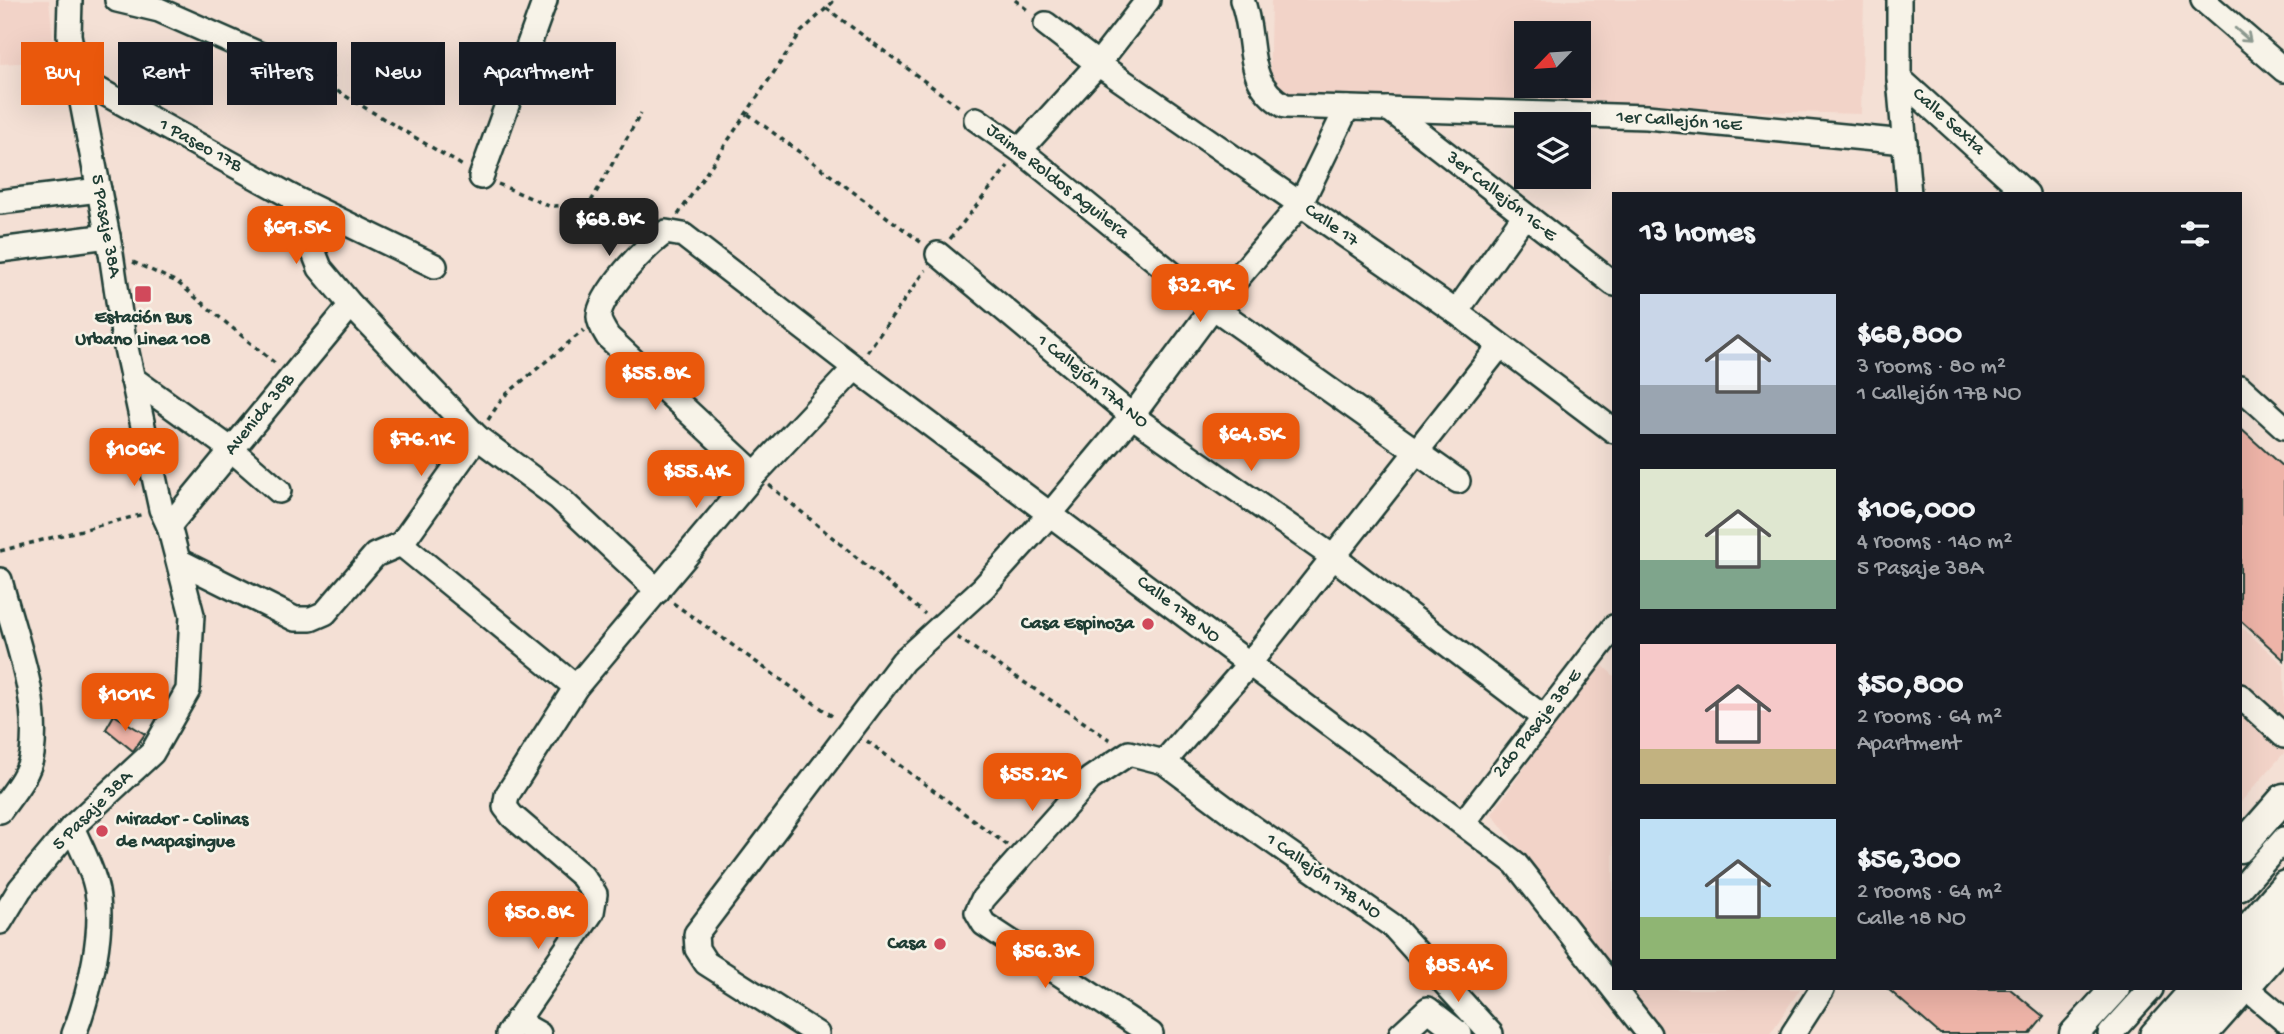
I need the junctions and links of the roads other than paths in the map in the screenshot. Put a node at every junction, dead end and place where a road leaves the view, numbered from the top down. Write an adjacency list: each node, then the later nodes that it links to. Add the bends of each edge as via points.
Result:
1 (70, 0): 9 (street, 5 Pasaje 38A)
2 (117, 0): 10 (street, via 159,10)
3 (545, 0): 21 (street)
4 (1148, 0): 11 (street)
5 (1242, 0): 16 (street, 1er Callejón 16E, via 1260,85 1271,98 1285,106)
6 (1899, 0): 13 (street)
7 (2203, 0): 12 (street, one-way to 12)
8 (1046, 24): 11 (street, Calle 17)
9 (71, 42)
10 (232, 42)
11 (1098, 64): 20 (street); 27 (street, Calle 17)
12 (2284, 70)
13 (1899, 78): 19 (street); 24 (street, Calle Sexta)
14 (104, 93): 25 (street, 1 Paseo 17B)
15 (84, 105): 22 (street, 5 Pasaje 38A)
16 (1347, 108): 17 (street, 1er Callejón 16E); 27 (street)
17 (1389, 109): 19 (street, 1er Callejón 16E, via 1647,117); 28 (street, 3er Callejón 16-E)
18 (976, 119): 20 (street, Jaime Roldos Aguilera)
19 (1905, 142): 23 (street)
20 (1020, 150): 35 (street, Jaime Roldos Aguilera)
21 (481, 177)
22 (99, 190): 26 (street); 29 (street, 5 Pasaje 38A)
23 (1909, 192)
24 (2025, 192)
25 (292, 197): 32 (street, 1 Paseo 17B); 34 (street, via 320,268)
26 (0, 202)
27 (1300, 205): 35 (street); 36 (street, Calle 17)
28 (1524, 216): 33 (street, 3er Callejón 16-E); 36 (street)
29 (109, 245): 30 (street); 39 (street, 5 Pasaje 38A)
30 (0, 250)
31 (938, 254): 41 (street, 1 Callejón 17A NO)
32 (435, 266)
33 (1612, 282)
34 (351, 305): 44 (street); 45 (street, Avenida 38B)
35 (1213, 306): 41 (street); 46 (street, Jaime Roldos Aguilera)
36 (1456, 312): 37 (street, Calle 17)
37 (1499, 347): 43 (street, Calle 17); 46 (street)
38 (855, 368): 47 (street); 47 (street, Calle 17B NO, via 683,236 666,232 653,240 604,299 599,318 608,337); 50 (street, Calle 17B NO)
39 (132, 378): 45 (street); 51 (street, 5 Pasaje 38A)
40 (2242, 389): 42 (street)
41 (1132, 416): 50 (street); 53 (street, 1 Callejón 17A NO)
42 (2284, 427)
43 (1612, 431)
44 (477, 437): 52 (street); 56 (street, via 559,498)
45 (232, 450): 49 (street); 51 (street, Avenida 38B)
46 (1416, 454): 48 (street, Jaime Roldos Aguilera); 53 (street)
47 (755, 474): 56 (street)
48 (1458, 481)
49 (279, 491)
50 (1051, 513): 58 (street, Calle 17B NO); 93 (street, via 983,589 903,661 696,934 697,949 706,963)
51 (165, 517): 54 (street, 5 Pasaje 38A)
52 (401, 544): 54 (street, via 374,555 325,613 311,619 295,619); 59 (street)
53 (1333, 557): 58 (street); 61 (street, 1 Callejón 17A NO)
54 (179, 561): 68 (street, 5 Pasaje 38A, via 192,615 188,690 152,753)
55 (0, 580): 65 (street, via 31,696 32,756)
56 (657, 591): 59 (street)
57 (1612, 630): 61 (street, 2do Pasaje 38-E)
58 (1249, 664): 63 (street); 66 (street, Calle 17B NO)
59 (576, 687): 90 (street, via 507,795 505,807 582,876 594,894 592,912)
60 (2242, 698): 62 (street)
61 (1543, 717): 66 (street, 2do Pasaje 38-E)
62 (2284, 736)
63 (1164, 762): 94 (street, 1 Callejón 17B NO, via 1129,753 1090,779 982,899 977,912 984,924); 97 (street, 1 Callejón 17B NO, via 1393,926)
64 (2284, 798): 69 (main road)
65 (0, 811)
66 (1464, 822): 80 (street, Calle 17B NO, via 1515,863)
67 (2284, 822): 71 (main road)
68 (72, 827): 75 (street, 5 Pasaje 38A, via 20,889); 91 (street, via 96,885 99,916 88,999)
69 (2245, 833)
70 (2284, 839): 73 (street)
71 (2242, 870)
72 (2284, 883): 76 (street)
73 (2242, 886)
74 (2284, 911): 78 (main road)
75 (0, 922)
76 (2242, 932)
77 (2284, 943): 79 (main road)
78 (2242, 971)
79 (2242, 977)
80 (1612, 987)
81 (2242, 989): 89 (street)
82 (1615, 990): 98 (street, Calle 17B NO)
83 (1821, 990): 99 (street)
84 (2114, 990): 100 (main road)
85 (2135, 990): 101 (main road)
86 (2150, 990): 102 (street)
87 (2225, 990): 88 (main road)
88 (2190, 1018): 103 (street)
89 (2284, 1020)
90 (512, 1028): 92 (street)
91 (74, 1034)
92 (539, 1034)
93 (817, 1034)
94 (1151, 1034)
95 (1401, 1034): 96 (street, via 1428,1009)
96 (1460, 1034)
97 (1492, 1034)
98 (1649, 1034)
99 (1793, 1034)
100 (2074, 1034)
101 (2096, 1034)
102 (2110, 1034)
103 (2152, 1034)

